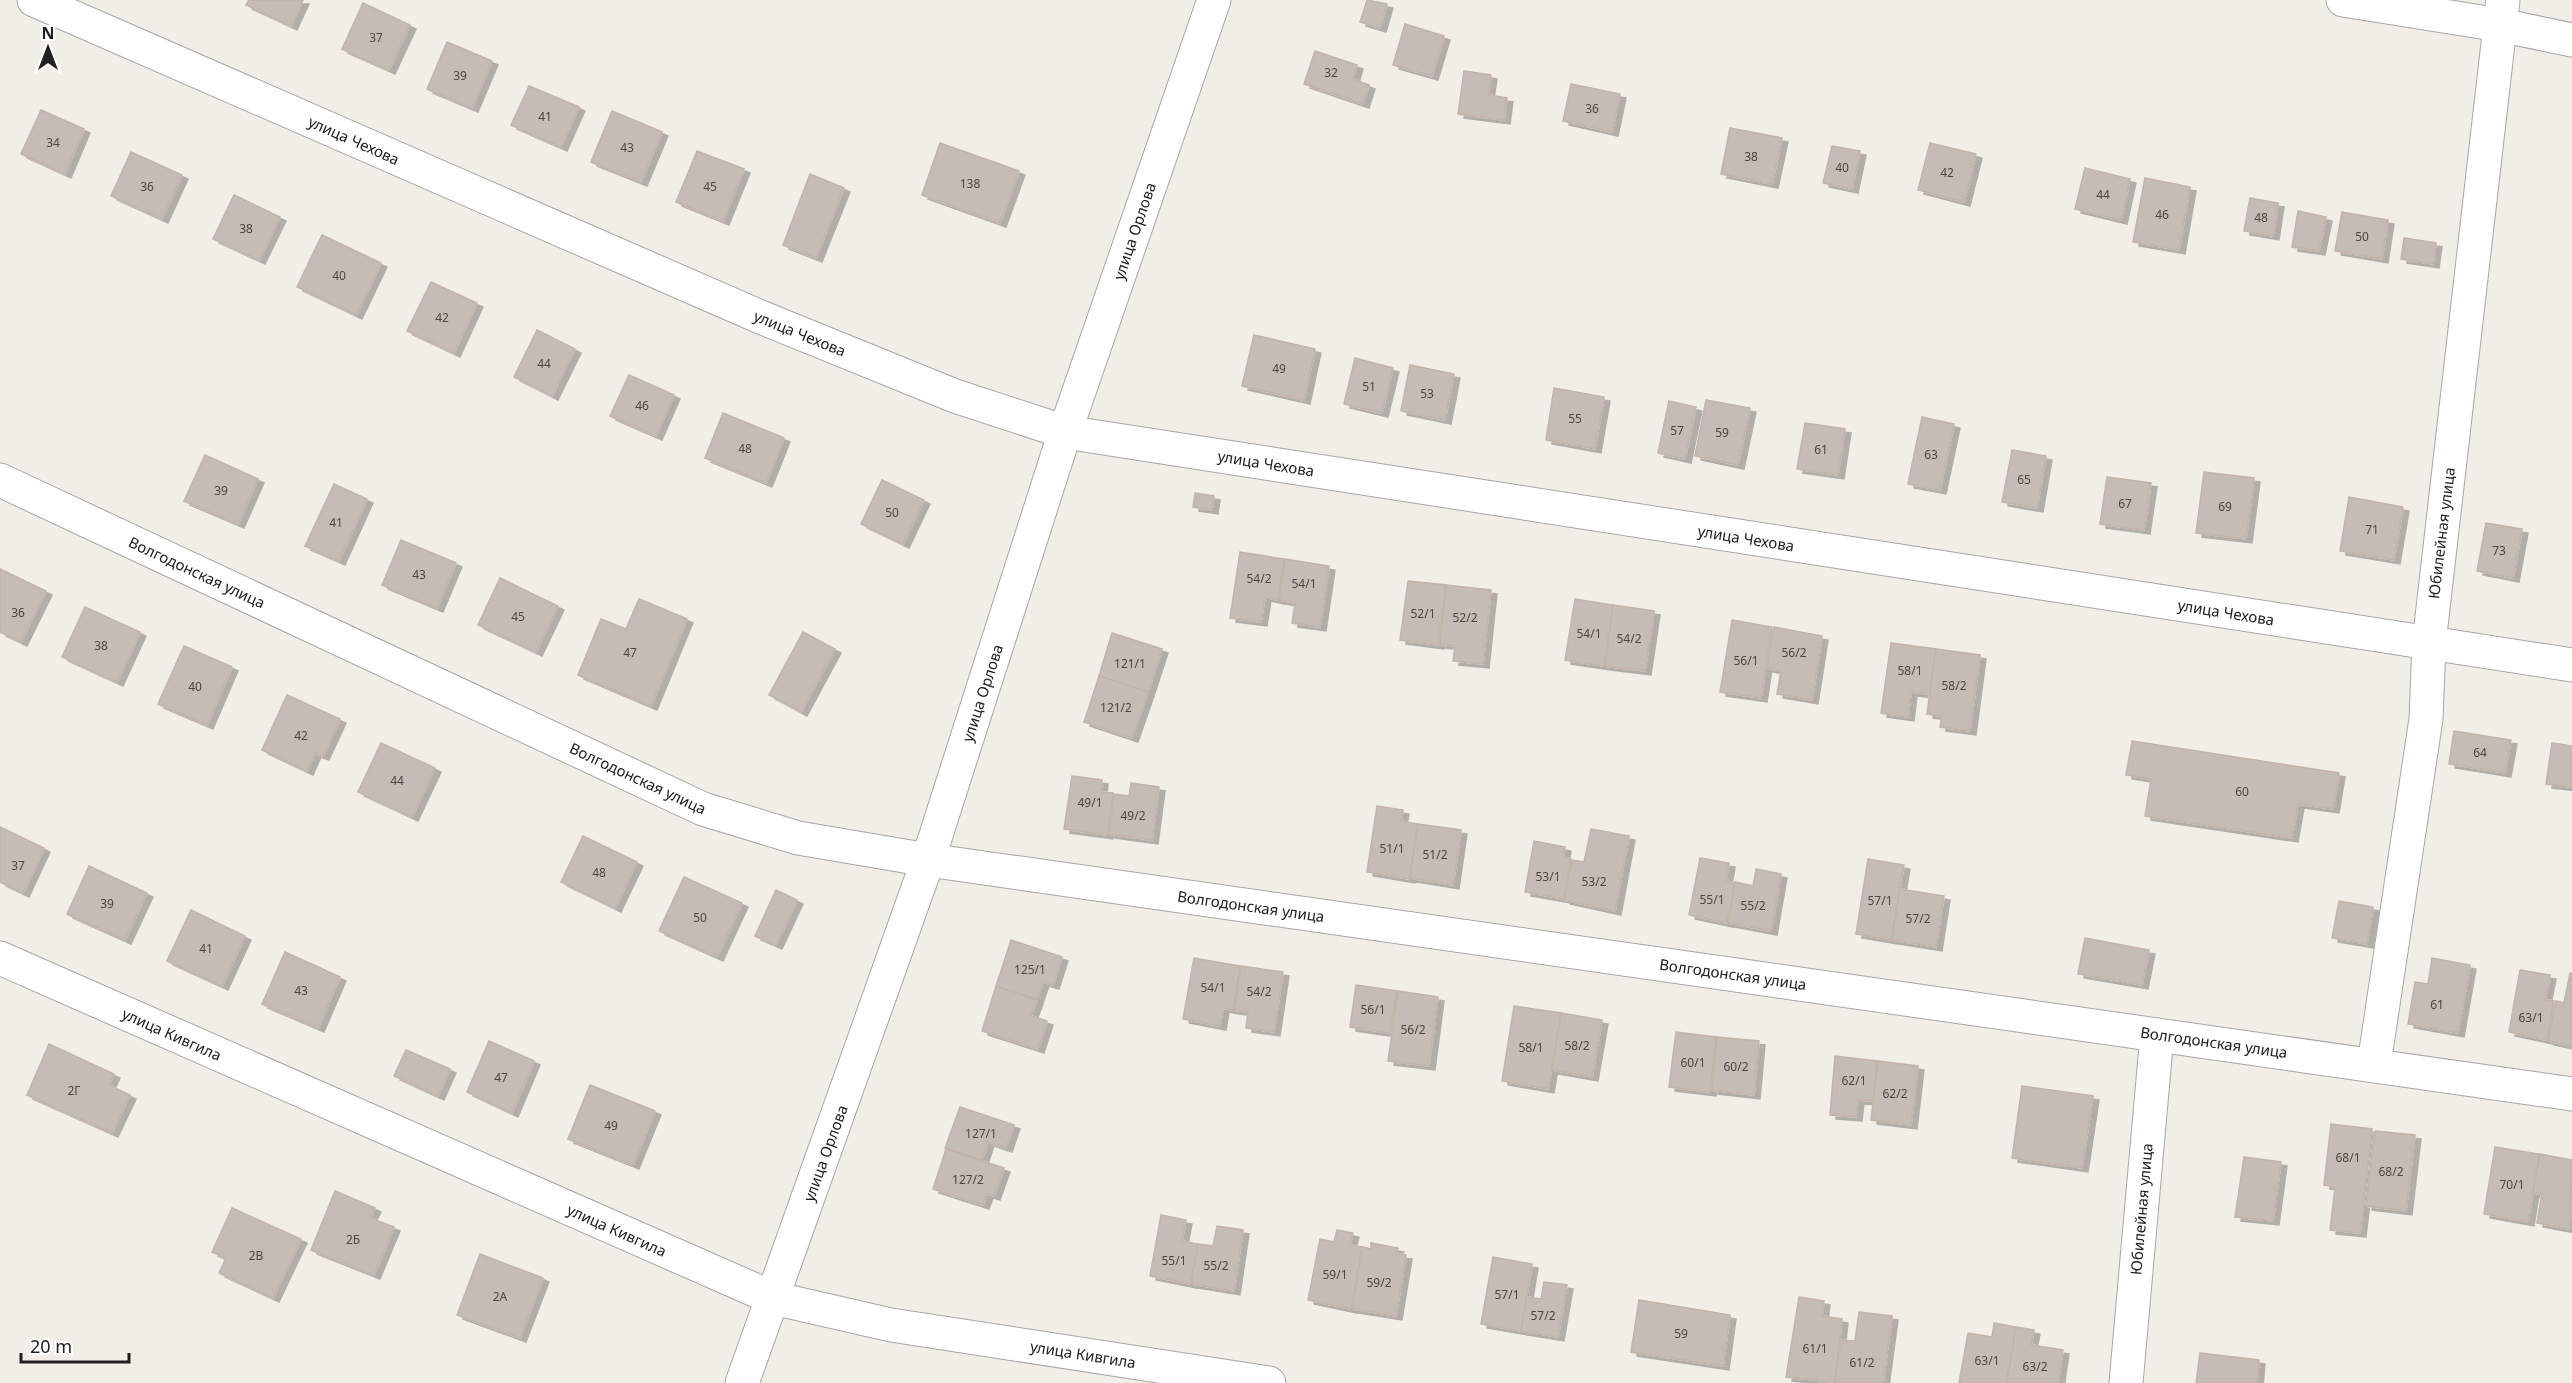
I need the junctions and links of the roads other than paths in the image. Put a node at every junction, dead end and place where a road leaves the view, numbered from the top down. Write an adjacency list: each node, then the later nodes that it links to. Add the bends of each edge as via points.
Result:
1 (34, 0): 6 (street, улица Чехова, via 758,316 955,396)
2 (1214, 0): 6 (street, улица Орлова)
3 (2343, 0): 4 (street)
4 (2501, 13): 5 (street); 8 (street, Юбилейная улица)
5 (2572, 40)
6 (1065, 432): 8 (street, улица Чехова); 10 (street, улица Орлова)
7 (0, 480): 10 (street, Волгодонская улица, via 703,809 798,838)
8 (2429, 643): 9 (street, улица Чехова); 13 (street, Юбилейная улица, via 2426,719)
9 (2572, 665)
10 (928, 860): 12 (street, Волгодонская улица); 15 (street, улица Орлова)
11 (0, 958): 15 (street, улица Кивгила)
12 (2157, 1035): 13 (street, Волгодонская улица); 18 (street, Юбилейная улица)
13 (2374, 1064): 14 (street, Волгодонская улица)
14 (2572, 1094)
15 (773, 1298): 16 (street, улица Орлова); 17 (street, улица Кивгила, via 891,1325)
16 (742, 1383)
17 (1269, 1383)
18 (2126, 1383)

